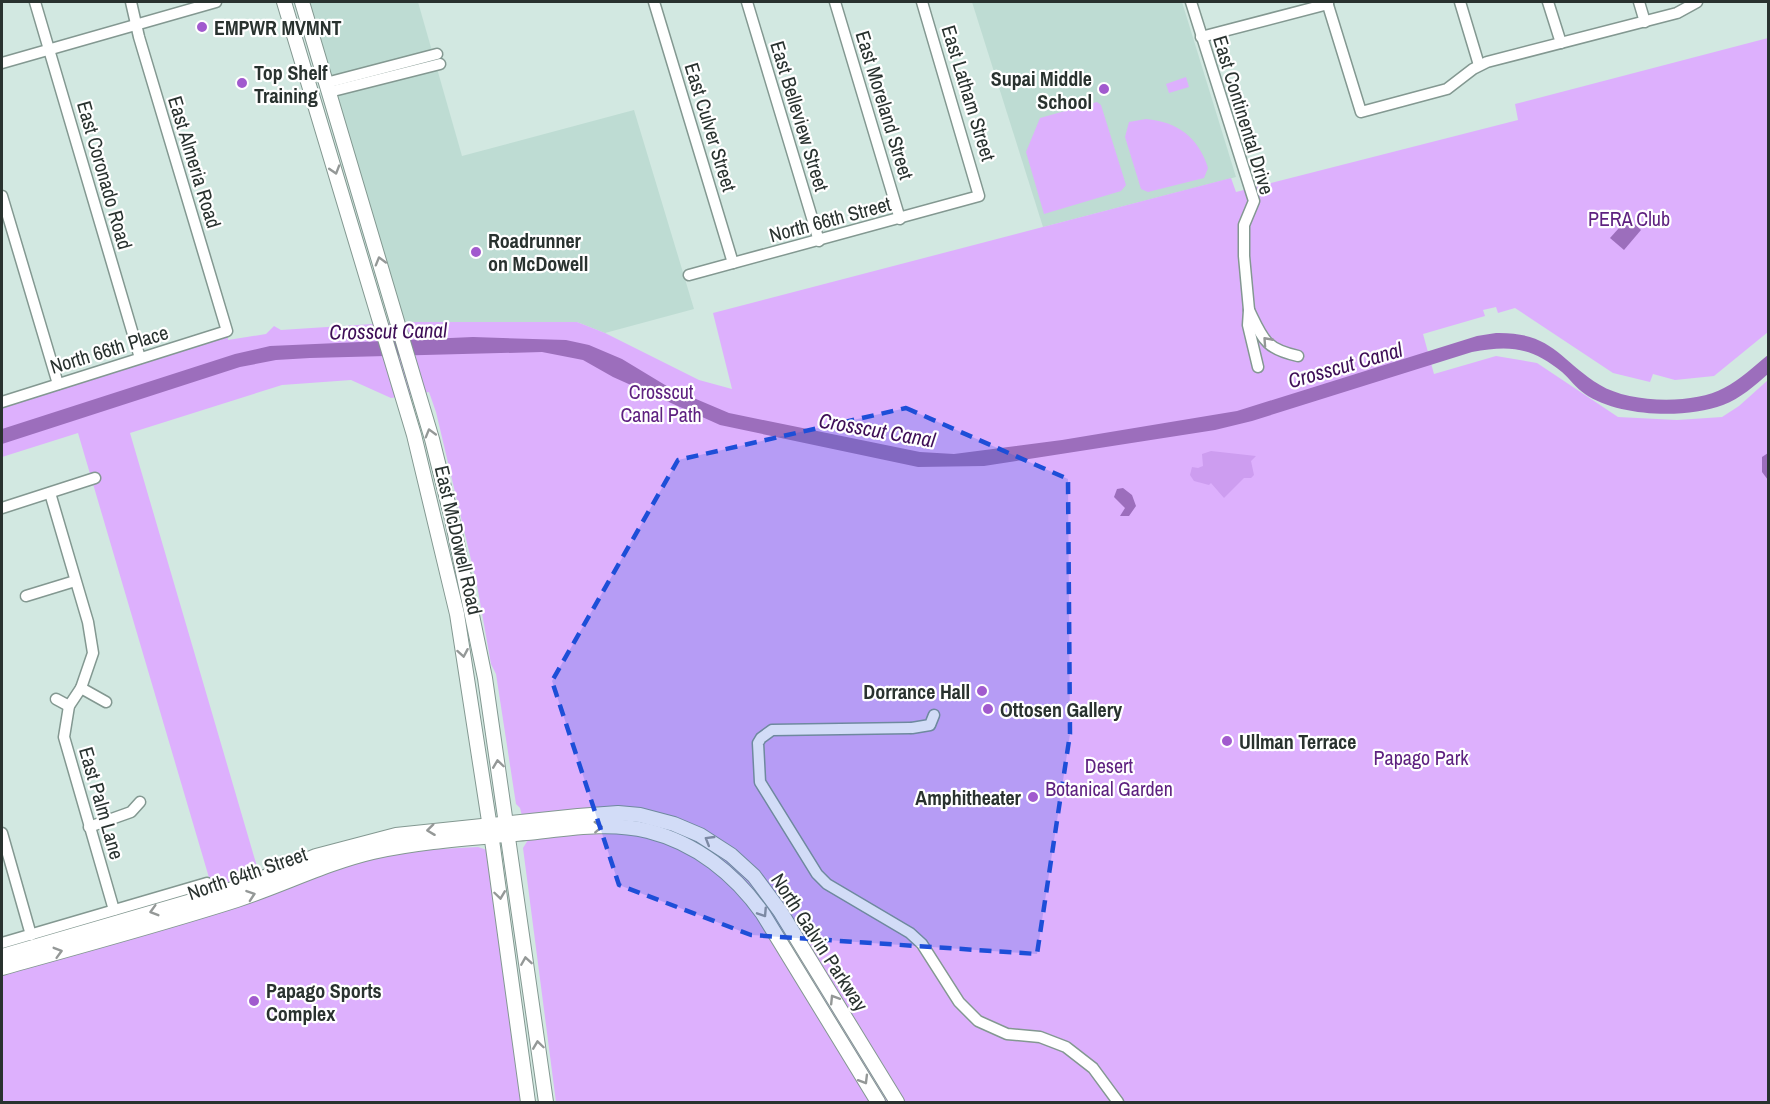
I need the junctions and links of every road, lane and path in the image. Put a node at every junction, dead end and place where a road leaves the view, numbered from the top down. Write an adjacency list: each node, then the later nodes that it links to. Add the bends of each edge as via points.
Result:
1 (35, 2): 20 (street, East Coronado Road)
2 (131, 2): 17 (street, East Almeria Road)
3 (216, 2): 17 (street)
4 (284, 2): 26 (main road, East McDowell Road)
5 (302, 2): 24 (main road, East McDowell Road)
6 (654, 2): 31 (street, East Culver Street)
7 (747, 2): 30 (street, East Belleview Street)
8 (835, 2): 29 (street, East Moreland Street)
9 (922, 2): 28 (street, East Latham Street)
10 (1191, 2): 18 (street, East Continental Drive)
11 (1460, 2): 23 (street)
12 (1548, 2): 19 (street)
13 (1639, 2): 16 (street)
14 (1697, 2): 16 (street, via 1683,11)
15 (1328, 3): 18 (street); 23 (street, via 1361,112 1447,89)
16 (1644, 22): 19 (street)
17 (136, 24): 20 (street); 34 (street, East Almeria Road)
18 (1201, 36): 33 (street, East Continental Drive, via 1251,193 1253,207 1244,225)
19 (1561, 43): 23 (street)
20 (50, 49): 22 (street); 36 (street, East Coronado Road)
21 (439, 59): 24 (street)
22 (2, 63)
23 (1479, 65)
24 (327, 88): 25 (main road, East McDowell Road)
25 (334, 109): 26 (main road); 42 (main road, East McDowell Road, one-way to 25)
26 (318, 114): 44 (main road, East McDowell Road, one-way to 44, via 414,435)
27 (2, 196): 38 (street)
28 (979, 196): 29 (street, North 66th Street)
29 (900, 219): 30 (street, North 66th Street)
30 (819, 241): 31 (street, North 66th Street)
31 (733, 263): 32 (street, North 66th Street)
32 (689, 274)
33 (1249, 310): 35 (street, East Continental Drive, one-way to 33, via 1268,345); 37 (street, East Continental Drive, via 1248,325)
34 (227, 332): 36 (street, North 66th Place)
35 (1298, 356)
36 (140, 358): 38 (street, North 66th Place)
37 (1258, 367)
38 (58, 384): 39 (street, North 66th Place)
39 (2, 402)
40 (95, 478): 41 (street)
41 (50, 493): 43 (street); 45 (street, East Palm Lane)
42 (448, 503): 44 (main road); 47 (main road, East McDowell Road)
43 (2, 508)
44 (448, 575): 47 (main road, via 460,589 466,617); 56 (main road, East McDowell Road, one-way to 56)
45 (75, 581): 46 (street); 48 (street, East Palm Lane, via 93,653)
46 (26, 596)
47 (480, 649): 55 (main road, East McDowell Road, one-way to 47)
48 (81, 688): 50 (street); 51 (street, East Palm Lane)
49 (56, 699): 51 (street)
50 (106, 702)
51 (69, 706): 54 (street, East Palm Lane, via 64,737)
52 (934, 715): 69 (street, via 930,725 911,728 780,728 768,732 758,747 760,782 817,874 844,896 922,944 959,1002 978,1021 1001,1032 1040,1037 1066,1047 1093,1068)
53 (140, 802): 54 (street, via 131,812)
54 (89, 827): 60 (street, East Palm Lane)
55 (508, 829): 56 (main road, North 64th Street); 66 (main road, East McDowell Road, one-way to 55); 67 (main road, North Galvin Parkway, one-way to 67, via 633,828 671,839 711,860 733,878 763,914); 68 (main road, North Galvin Parkway, one-way to 55, via 776,905 754,876 731,855 688,829 629,814)
56 (491, 831): 58 (main road, North 64th Street, via 396,835); 65 (main road, East McDowell Road, one-way to 65)
57 (2, 833): 61 (street)
58 (328, 859): 59 (main road, North 64th Street); 64 (main road, North 64th Street, one-way to 58, via 234,901)
59 (210, 895): 60 (street, North 64th Street, via 207,883); 63 (main road, North 64th Street, one-way to 63)
60 (114, 910): 61 (street, North 64th Street)
61 (31, 935): 62 (street, North 64th Street)
62 (2, 943)
63 (2, 956)
64 (2, 968)
65 (528, 1102)
66 (546, 1102)
67 (878, 1102)
68 (897, 1102)
69 (1118, 1102)

